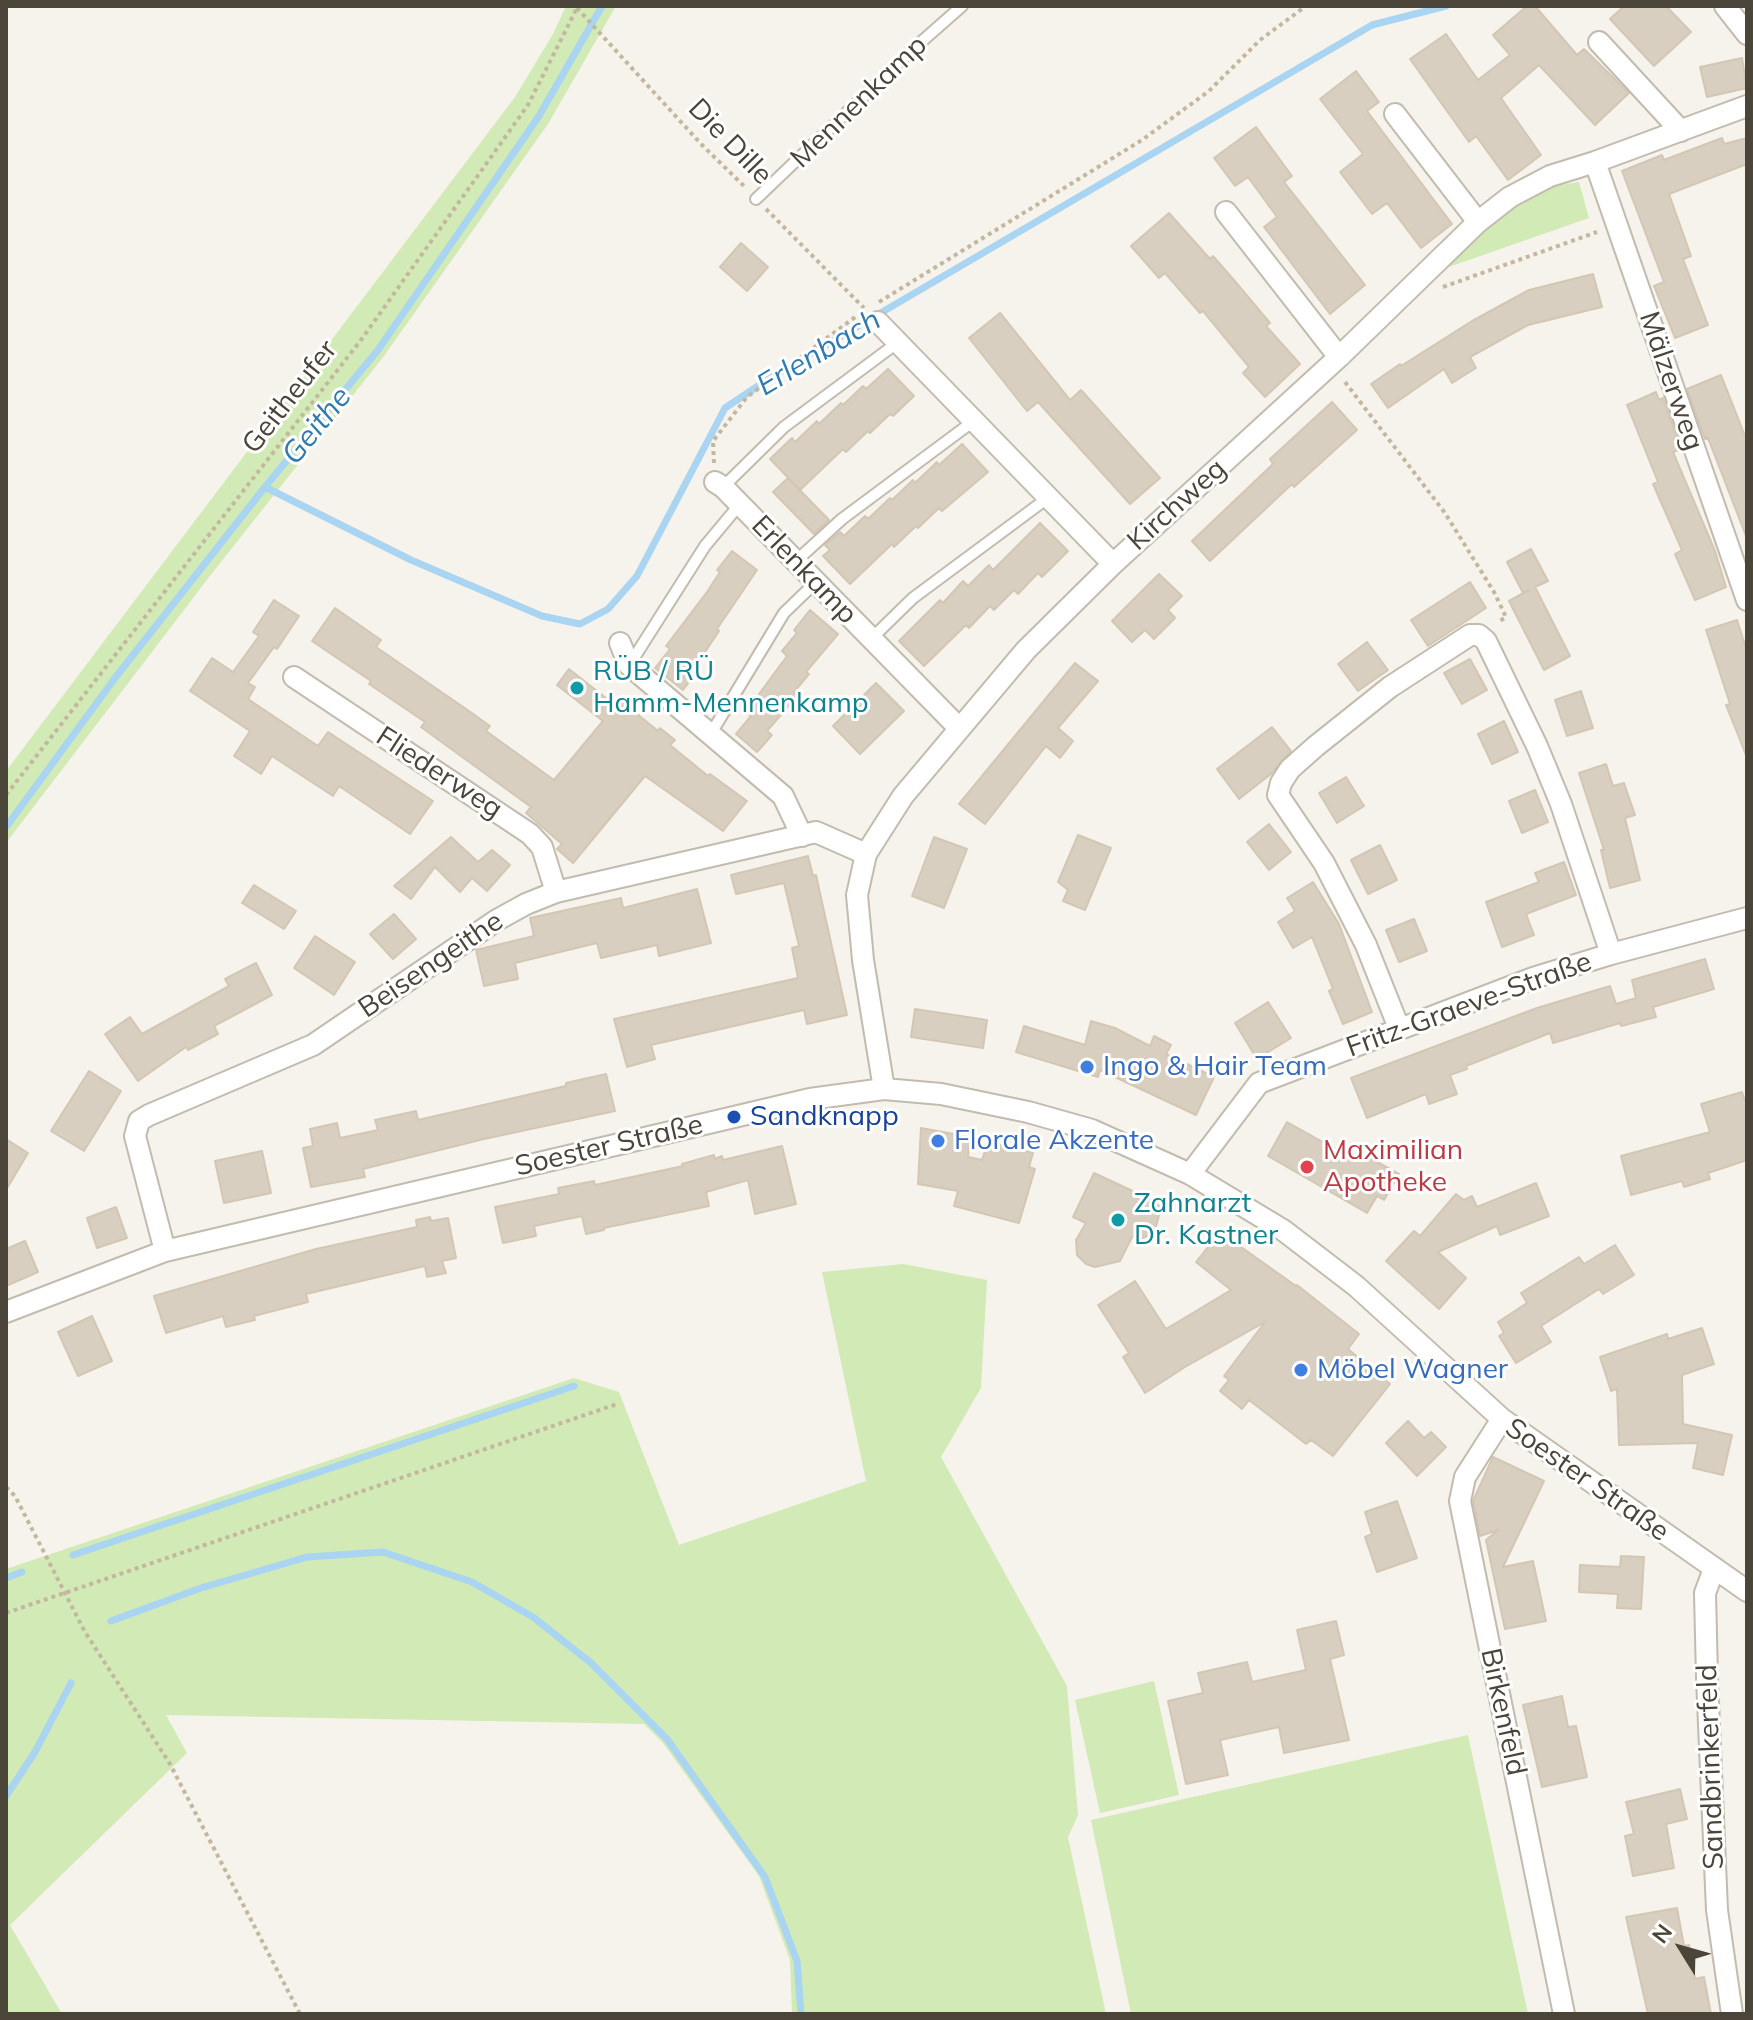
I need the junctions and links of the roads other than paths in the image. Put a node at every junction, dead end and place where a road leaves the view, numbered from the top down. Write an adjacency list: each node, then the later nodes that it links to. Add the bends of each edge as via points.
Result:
1 (962, 6): 9 (lane, Mennenkamp)
2 (1725, 6): 3 (street)
3 (1747, 34)
4 (1599, 42): 7 (street)
5 (1747, 106): 7 (street, Kirchweg)
6 (1395, 114): 11 (street)
7 (1681, 131): 8 (street, Kirchweg)
8 (1595, 162): 11 (street, Kirchweg, via 1550,176); 22 (street, Mälzerweg)
9 (756, 199)
10 (1226, 212): 14 (street)
11 (1478, 222): 14 (street, Kirchweg)
12 (874, 311): 13 (street)
13 (897, 343): 15 (street); 16 (lane, via 784,427)
14 (1335, 360): 20 (street, Kirchweg)
15 (975, 420): 17 (street); 19 (lane, via 842,519)
16 (719, 484): 18 (street, Erlenkamp)
17 (1049, 497): 20 (street); 23 (lane, via 913,598)
18 (740, 504): 19 (street, Erlenkamp); 25 (lane, via 705,546)
19 (796, 561): 21 (street, Erlenkamp)
20 (1113, 564): 27 (street, Kirchweg, via 1026,650)
21 (816, 582): 23 (street, Erlenkamp); 28 (lane, via 784,613)
22 (1747, 600)
23 (871, 639): 27 (street, Erlenkamp)
24 (620, 643): 25 (street)
25 (629, 665): 28 (street)
26 (294, 677): 31 (street, Fliederweg, via 530,834 542,847)
27 (959, 728): 30 (street, Kirchweg, via 903,796)
28 (710, 735): 29 (street, via 783,796)
29 (802, 836): 30 (street, Beisengeithe, via 816,832); 31 (street, Beisengeithe)
30 (866, 854): 35 (street, Kirchweg, via 857,895)
31 (556, 892): 37 (street, Beisengeithe, via 497,920 313,1045 139,1121 135,1138)
32 (1747, 918): 33 (street, Fritz-Graeve-Straße)
33 (1611, 954): 34 (street, Fritz-Graeve-Straße); 34 (street, via 1549,775 1486,641 1470,635 1378,696 1290,769 1278,795 1324,863 1366,945)
34 (1399, 1028): 36 (street, Fritz-Graeve-Straße, via 1259,1083)
35 (884, 1089): 36 (street, Soester Straße, via 941,1094 1028,1112 1092,1130); 37 (street, Soester Straße, via 810,1099)
36 (1190, 1174): 39 (street, Soester Straße, via 1283,1230 1337,1271)
37 (165, 1251): 38 (street, Soester Straße)
38 (6, 1312)
39 (1502, 1419): 40 (street, Soester Straße); 42 (street, Birkenfeld, via 1465,1477 1460,1501)
40 (1714, 1569): 41 (street, Soester Straße); 43 (street, Sandbrinkerfeld, via 1705,1593 1707,1678 1717,1910)
41 (1747, 1591)
42 (1564, 2014)
43 (1732, 2014)

